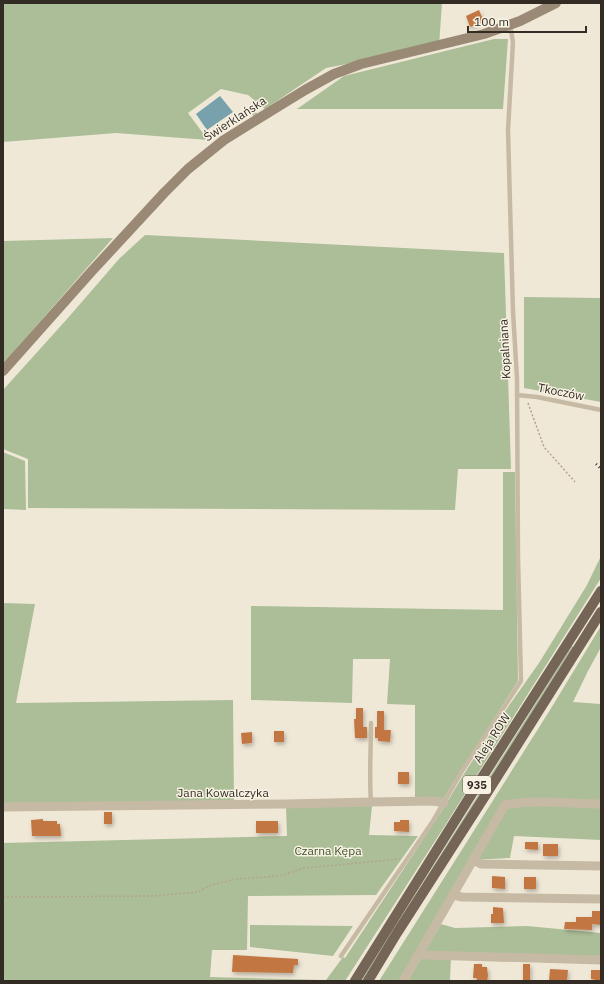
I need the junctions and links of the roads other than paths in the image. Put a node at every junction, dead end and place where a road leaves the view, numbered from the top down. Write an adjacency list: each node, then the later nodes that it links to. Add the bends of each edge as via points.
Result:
1 (556, 3): 2 (street, Świerklańska)
2 (510, 25): 4 (street, Świerklańska, via 478,36 340,71); 6 (lane, Kopalniana, via 513,42 509,160)
3 (252, 110): 4 (lane)
4 (258, 119): 5 (street, Świerklańska, via 214,148 178,179)
5 (3, 371)
6 (517, 395): 7 (lane, Tkoczów); 12 (lane, Kopalniana, via 521,682)
7 (601, 410)
8 (601, 591): 22 (main road, Aleja ROW / 935)
9 (601, 612): 23 (main road, Aleja ROW / 935)
10 (371, 723): 11 (lane)
11 (371, 802): 12 (street, Jana Kowalczyka); 14 (street, Jana Kowalczyka)
12 (444, 803): 20 (lane, Kopalniana)
13 (601, 804): 15 (street, via 514,803 505,806)
14 (3, 807)
15 (473, 860): 16 (street, via 481,864); 17 (street)
16 (601, 866)
17 (453, 895): 18 (street); 19 (street)
18 (601, 899)
19 (419, 954): 21 (street); 24 (street)
20 (341, 956)
21 (601, 960)
22 (355, 981)
23 (368, 981)
24 (403, 981)

